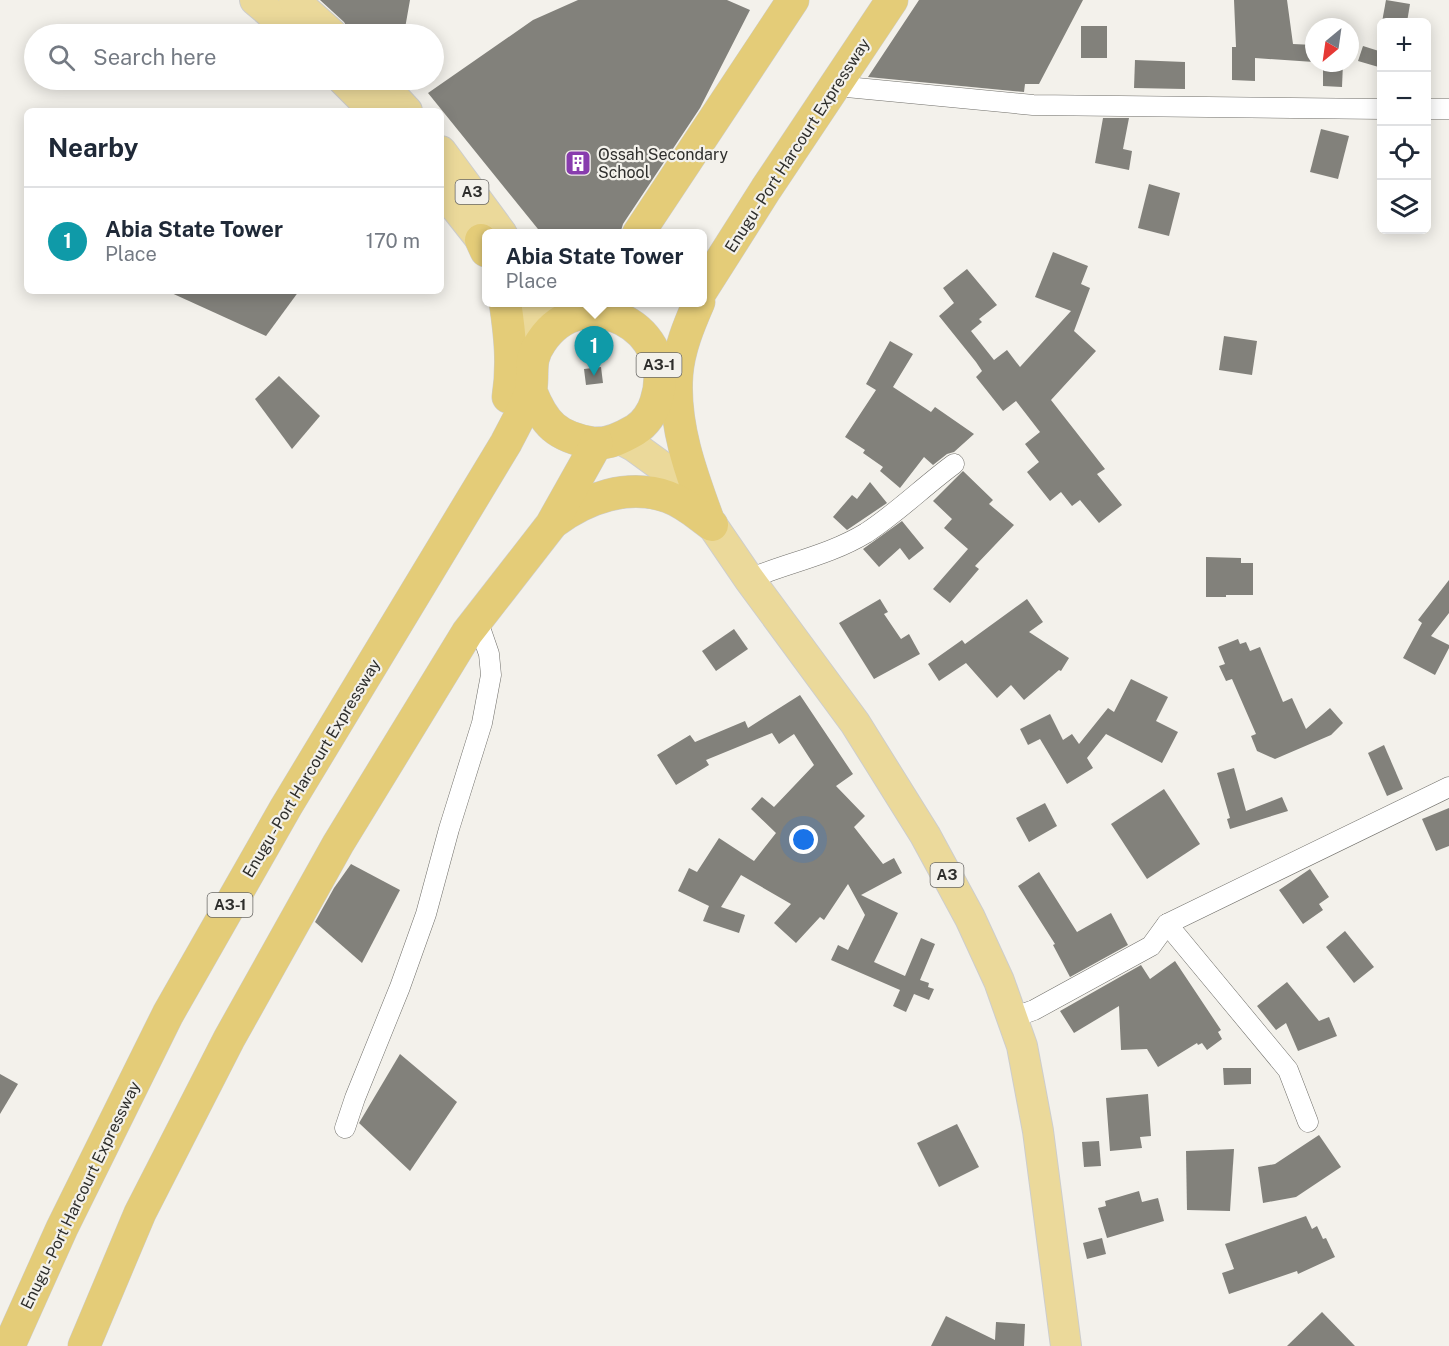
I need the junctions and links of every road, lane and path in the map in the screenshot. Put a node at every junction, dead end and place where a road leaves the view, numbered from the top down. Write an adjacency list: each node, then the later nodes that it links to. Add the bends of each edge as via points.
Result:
1 (255, 0): 5 (main road)
2 (294, 0): 6 (main road)
3 (793, 0): 18 (highway)
4 (892, 0): 7 (highway, Enugu - Port Harcourt Expressway / A3-1)
5 (283, 24)
6 (321, 24)
7 (836, 86): 12 (street, via 1034,105); 20 (highway, Enugu - Port Harcourt Expressway / A3-1)
8 (353, 90): 10 (main road)
9 (387, 90): 11 (main road)
10 (371, 108)
11 (404, 108)
12 (1377, 109)
13 (1431, 109): 14 (street)
14 (1449, 110)
15 (444, 157): 17 (main road, A3)
16 (444, 192): 19 (main road, A3)
17 (482, 229)
18 (641, 229)
19 (482, 234)
20 (707, 285)
21 (506, 307): 33 (highway, via 512,362 503,423)
22 (530, 307): 26 (main road)
23 (572, 307): 26 (highway, A3-1); 27 (highway, A3-1, via 620,318 639,330 654,348)
24 (694, 307): 27 (highway, Enugu - Port Harcourt Expressway / A3-1)
25 (697, 307): 34 (highway, via 683,343 677,402 690,468)
26 (540, 343): 28 (highway, A3-1, via 531,365)
27 (660, 369): 29 (highway, A3-1, via 660,388)
28 (531, 391): 30 (highway, via 540,412 555,429 575,440); 33 (highway, Enugu - Port Harcourt Expressway / A3-1)
29 (653, 409): 30 (highway, A3-1, via 639,427); 32 (main road, A3, via 653,435)
30 (609, 441): 32 (main road, A3, via 635,447); 35 (highway)
31 (954, 464): 36 (street, via 864,534)
32 (668, 471): 34 (main road, A3)
33 (483, 481): 43 (highway, Enugu - Port Harcourt Expressway / A3-1, via 286,807 168,1014 62,1228)
34 (710, 522): 35 (highway, via 669,497 638,492 587,501); 36 (main road, A3)
35 (551, 525): 37 (highway)
36 (749, 579): 40 (main road, A3, via 855,723 925,835 970,918)
37 (477, 619): 42 (street, via 489,654 491,675 482,723 426,914); 44 (highway, via 338,844 229,1039 140,1213)
38 (1449, 787): 39 (street)
39 (1167, 924): 40 (street, via 1151,946 1034,1010); 41 (street, via 1288,1070)
40 (1012, 1018): 45 (main road, A3, via 1022,1046 1038,1131)
41 (1308, 1122)
42 (345, 1128)
43 (9, 1346)
44 (84, 1346)
45 (1066, 1346)

